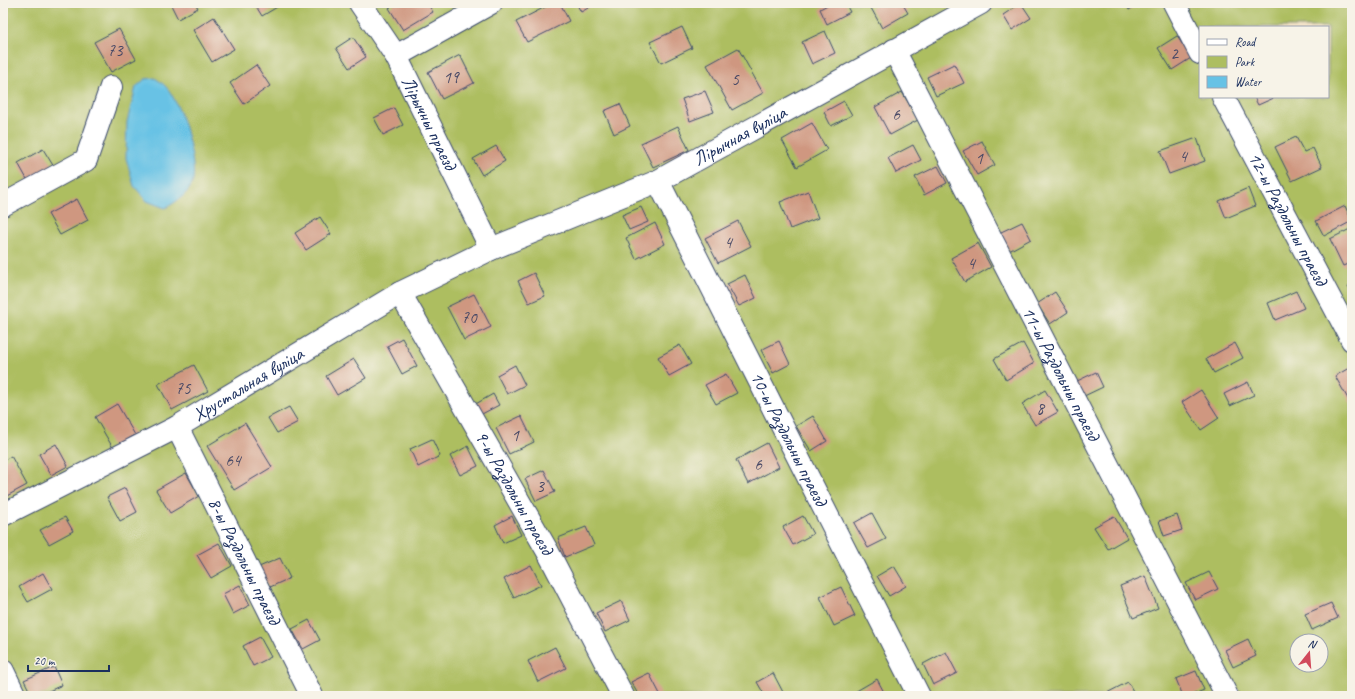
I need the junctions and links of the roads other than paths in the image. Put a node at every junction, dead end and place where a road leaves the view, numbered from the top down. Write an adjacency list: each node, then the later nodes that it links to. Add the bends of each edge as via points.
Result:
1 (360, 3): 7 (street, Лірычны праезд)
2 (491, 3): 7 (street)
3 (981, 3): 5 (street, Лірычная вуліца)
4 (1174, 3): 6 (street)
5 (894, 50): 10 (street, Лірычная вуліца); 22 (street, 11-ы Раздольны праезд)
6 (1199, 51)
7 (396, 56): 12 (street, Лірычны праезд)
8 (111, 87): 11 (street, via 86,160)
9 (1224, 98): 14 (street, 12-ы Раздольны праезд)
10 (658, 181): 12 (street, Лірычная вуліца); 21 (street, 10-ы Раздольны праезд)
11 (3, 205)
12 (491, 249): 13 (street, Хрустальная вуліца)
13 (400, 293): 15 (street, Хрустальная вуліца); 20 (street, 9-ы Раздольны праезд, via 548,552)
14 (1352, 340)
15 (177, 427): 16 (street, Хрустальная вуліца); 19 (street, 8-ы Раздольны праезд)
16 (3, 515)
17 (3, 671): 18 (street)
18 (15, 696)
19 (312, 696)
20 (623, 696)
21 (919, 696)
22 (1227, 696)

